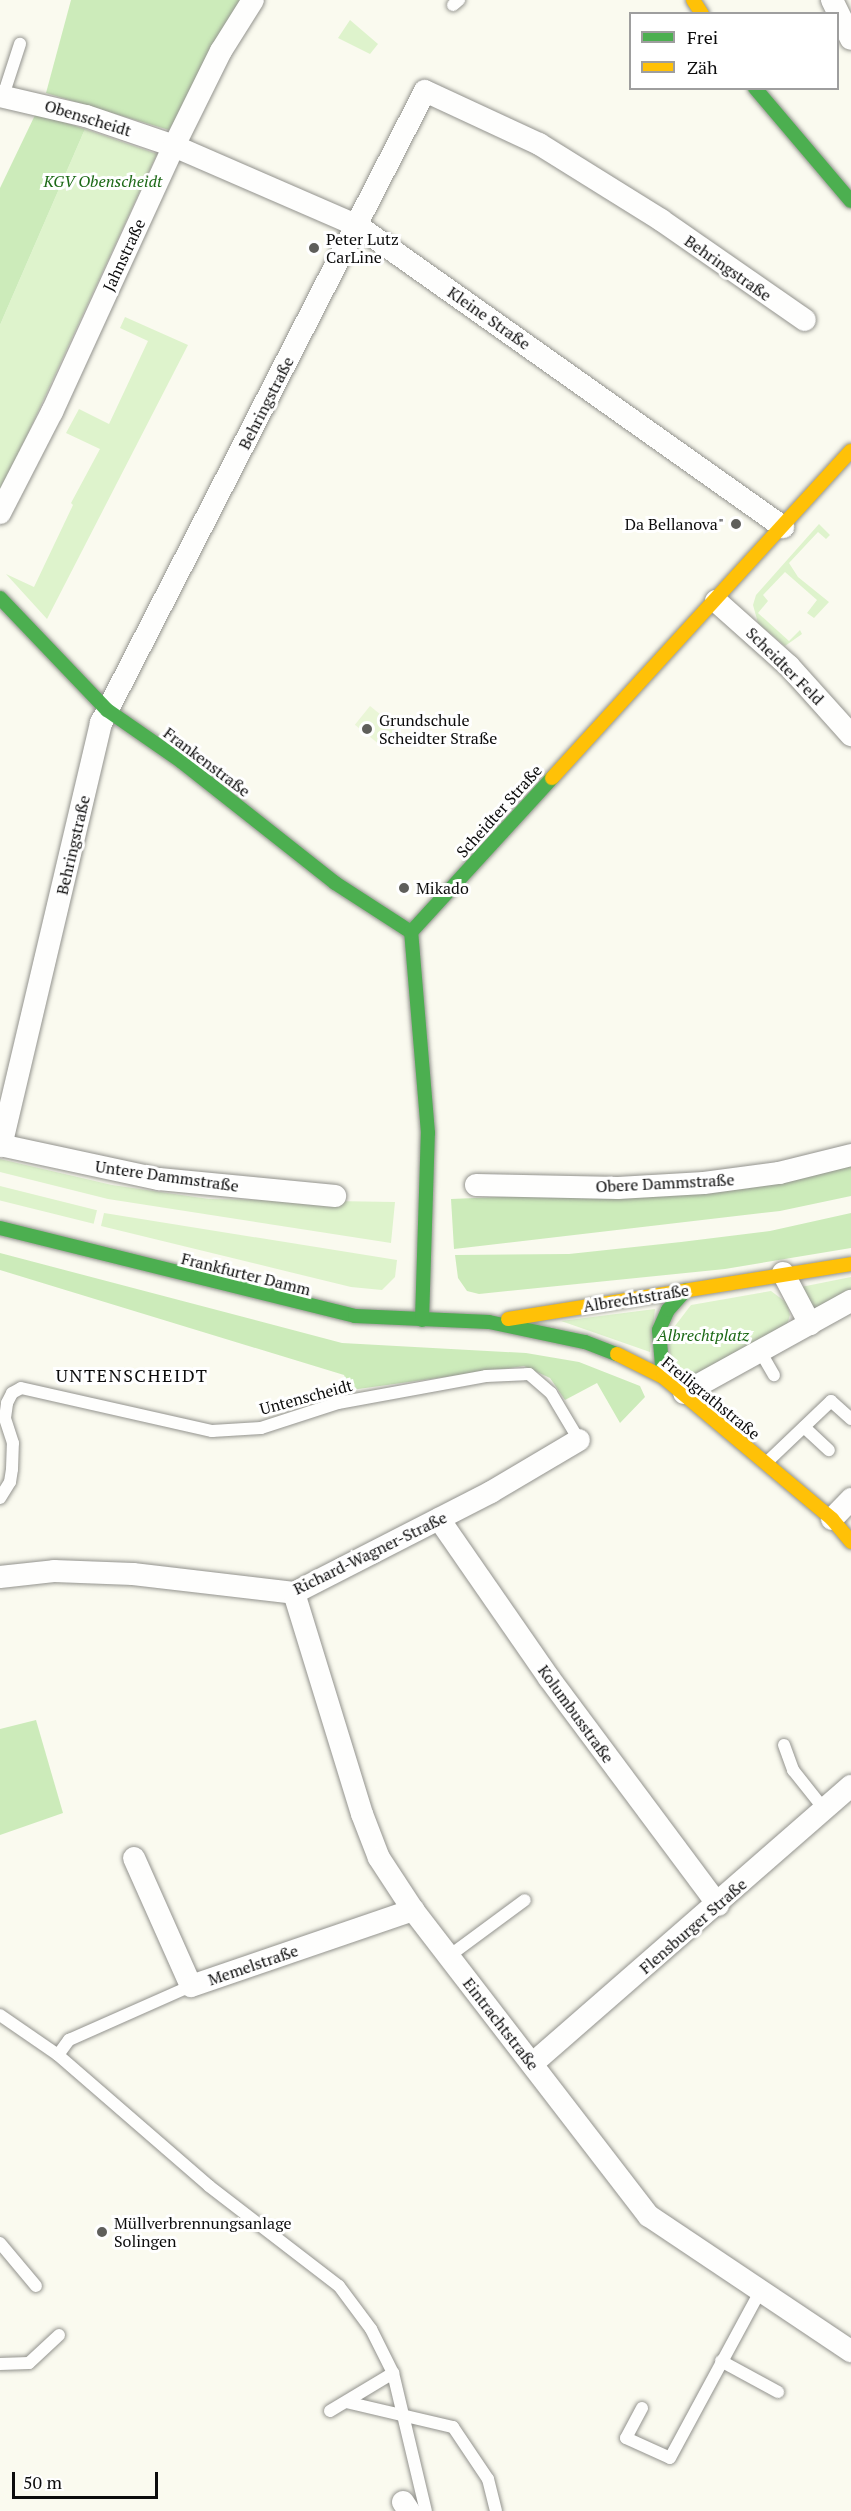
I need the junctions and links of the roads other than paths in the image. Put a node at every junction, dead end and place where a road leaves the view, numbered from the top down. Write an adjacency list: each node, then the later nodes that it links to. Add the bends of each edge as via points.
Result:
1 (253, 0): 7 (street, Jahnstraße, via 221,51)
2 (839, 14): 3 (street)
3 (851, 39)
4 (20, 44): 6 (lane)
5 (757, 90): 8 (street)
6 (1, 96): 7 (street, Obenscheidt, via 86,116)
7 (174, 146): 9 (street, Kleine Straße); 12 (street, Jahnstraße, via 52,412)
8 (846, 187)
9 (358, 226): 10 (street, Behringstraße, via 425,91 539,144 661,220); 13 (street, Kleine Straße); 16 (street, Behringstraße)
10 (805, 320)
11 (851, 451): 13 (street, Scheidter Straße)
12 (0, 513)
13 (783, 527): 15 (street, Scheidter Straße)
14 (0, 598): 16 (street, Frankenstraße)
15 (716, 601): 17 (street, Scheidter Feld, via 789,666); 18 (street, Scheidter Straße)
16 (107, 710): 18 (street, Frankenstraße, via 182,762 335,883); 19 (street, Behringstraße)
17 (851, 735)
18 (411, 932): 28 (street, via 427,1116 428,1200)
19 (0, 1145): 22 (street, Untere Dammstraße, via 159,1179)
20 (851, 1155): 21 (street, Obere Dammstraße, via 779,1173 704,1183 618,1188)
21 (476, 1185)
22 (335, 1196)
23 (0, 1228): 28 (street, Frankfurter Damm, via 290,1302 355,1316)
24 (851, 1264): 25 (street, Albrechtstraße)
25 (783, 1273): 26 (street, Albrechtstraße); 30 (street)
26 (686, 1290): 29 (street, Albrechtstraße); 33 (street, via 668,1310 659,1330)
27 (851, 1301): 30 (street)
28 (422, 1320): 29 (street, Frankfurter Damm)
29 (489, 1322): 33 (street, Freiligrathstraße, via 585,1342 638,1362)
30 (810, 1324): 31 (street)
31 (760, 1351): 32 (lane); 34 (street)
32 (774, 1375)
33 (663, 1377): 34 (street, Freiligrathstraße)
34 (684, 1393): 39 (street, Freiligrathstraße)
35 (851, 1419): 36 (lane, via 831,1401)
36 (804, 1427): 38 (lane); 39 (lane)
37 (579, 1440): 40 (lane, Untenscheidt, via 551,1394 529,1374 486,1376 338,1403 261,1428 212,1431 21,1388 12,1393 5,1418 13,1443 12,1469 10,1482); 42 (street, Richard-Wagner-Straße)
38 (829, 1450)
39 (766, 1464): 43 (street, Freiligrathstraße)
40 (0, 1498)
41 (851, 1499): 43 (street)
42 (439, 1519): 46 (street, Richard-Wagner-Straße); 52 (street, Kolumbusstraße, via 549,1678)
43 (831, 1519): 44 (street, Freiligrathstraße)
44 (851, 1542)
45 (0, 1577): 46 (street, Richard-Wagner-Straße, via 54,1571 122,1574)
46 (294, 1593): 53 (street, Eintrachtstraße, via 370,1836 390,1879)
47 (784, 1744): 49 (lane, via 793,1770)
48 (851, 1786): 49 (street, Flensburger Straße)
49 (824, 1809): 52 (street, Flensburger Straße)
50 (134, 1858): 55 (street, Memelstraße)
51 (525, 1900): 54 (lane)
52 (718, 1905): 58 (street, Flensburger Straße)
53 (413, 1910): 54 (street, Eintrachtstraße); 55 (street, Memelstraße)
54 (449, 1956): 58 (street, Eintrachtstraße)
55 (191, 1986): 57 (lane, via 69,2040)
56 (0, 2014): 57 (lane)
57 (58, 2055): 66 (lane, via 209,2186 339,2286 371,2329)
58 (532, 2064): 61 (street, Eintrachtstraße, via 649,2216)
59 (0, 2243): 60 (lane)
60 (36, 2286)
61 (761, 2290): 63 (street, Eintrachtstraße); 64 (lane)
62 (59, 2335): 65 (lane, via 29,2362)
63 (851, 2351)
64 (722, 2361): 67 (lane); 69 (lane, via 670,2458 626,2438)
65 (0, 2364)
66 (393, 2373): 68 (lane); 71 (lane)
67 (778, 2392)
68 (346, 2402): 70 (lane); 71 (lane)
69 (642, 2408)
70 (330, 2411)
71 (404, 2414): 72 (lane); 73 (lane, via 453,2427 488,2479)
72 (426, 2511)
73 (496, 2511)

